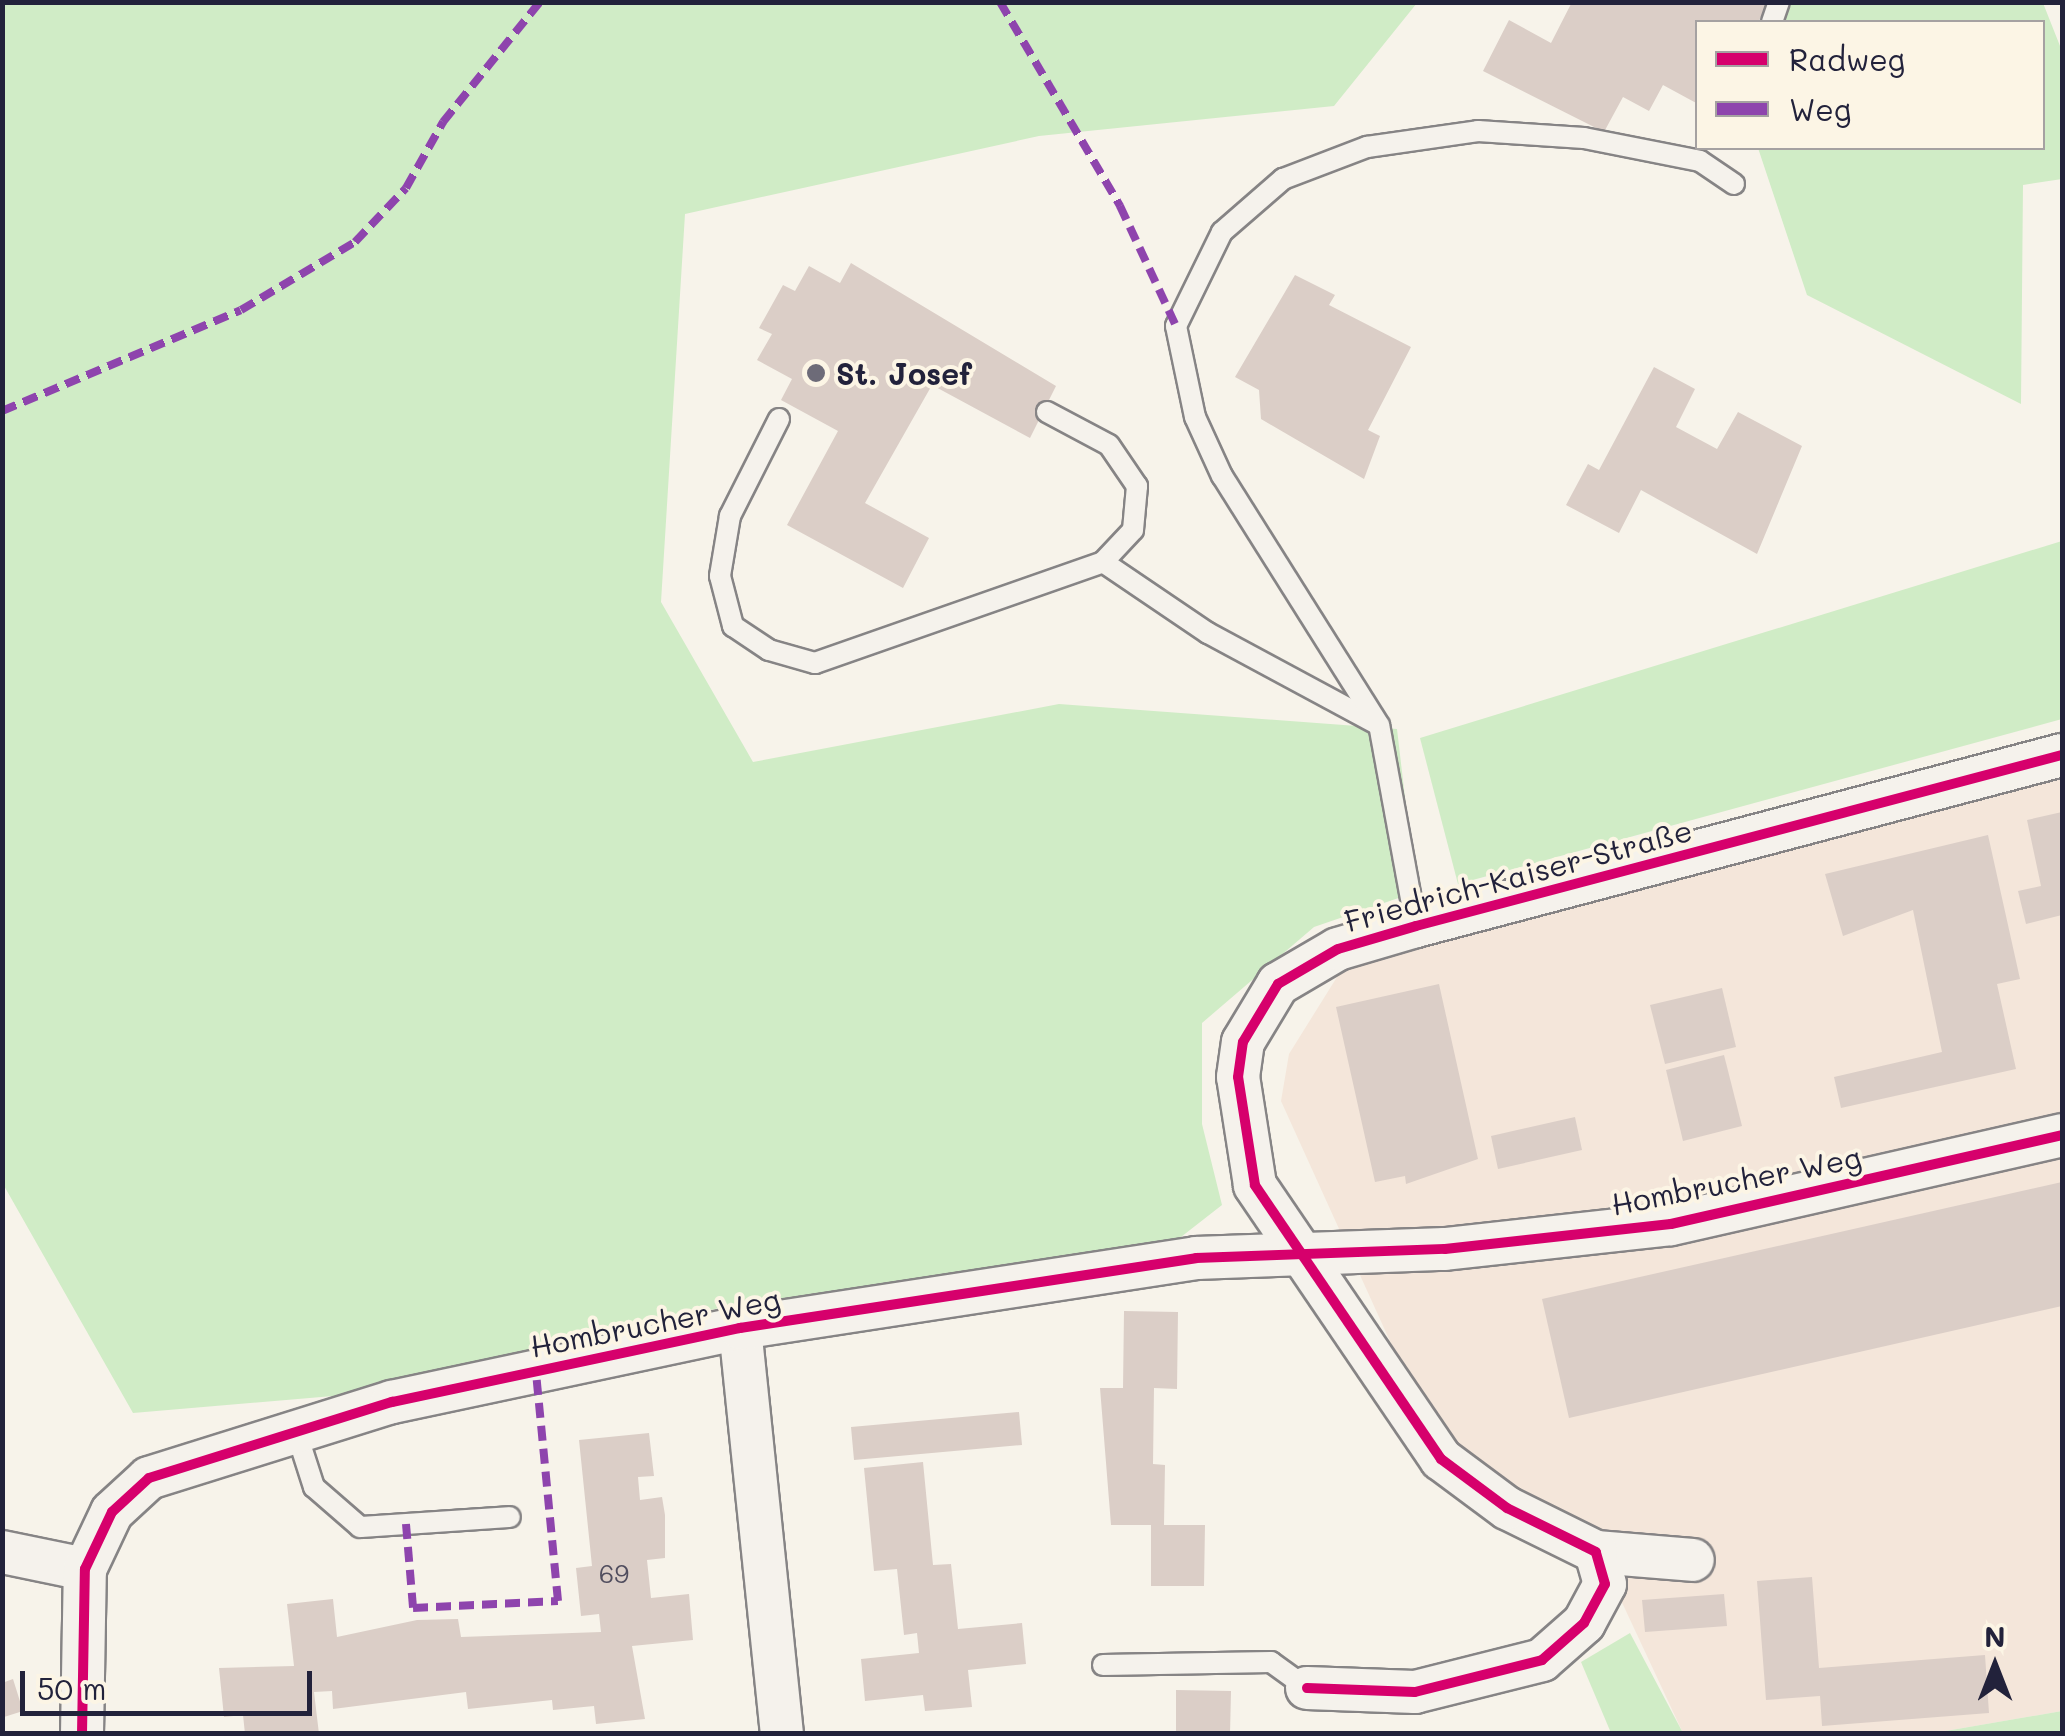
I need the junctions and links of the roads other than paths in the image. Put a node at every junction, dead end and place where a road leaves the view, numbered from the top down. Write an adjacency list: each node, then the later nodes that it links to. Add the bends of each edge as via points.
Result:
1 (1704, 154): 2 (lane); 6 (lane, via 1478,131 1386,144 1284,178 1222,232 1176,326 1195,417 1289,590)
2 (1734, 184)
3 (1047, 412): 5 (lane, via 1109,446 1137,486 1133,530)
4 (779, 419): 5 (lane, via 730,516 720,576 732,626 769,650 815,663)
5 (1104, 562): 6 (lane, via 1208,633)
6 (1379, 725): 8 (lane, Friedrich-Kaiser-Straße)
7 (2062, 755): 8 (street, Friedrich-Kaiser-Straße)
8 (1416, 926): 10 (street, Friedrich-Kaiser-Straße, via 1303,965 1278,984 1243,1042 1238,1077 1254,1186)
9 (2062, 1135): 10 (street, Hombrucher Weg, via 1672,1224)
10 (1296, 1255): 11 (street, Hombrucher Weg, via 1196,1258); 15 (street, via 1442,1459 1506,1508)
11 (740, 1328): 12 (street, Hombrucher Weg); 21 (street, Hombrucher Weg)
12 (296, 1432): 13 (lane, via 314,1488 360,1527); 17 (street, Hombrucher Weg, via 150,1478 112,1512)
13 (510, 1518)
14 (2, 1552): 17 (street)
15 (1596, 1552): 16 (street); 19 (street, via 1606,1584 1584,1623 1542,1660 1415,1692)
16 (1694, 1560)
17 (85, 1570): 20 (street)
18 (1104, 1664): 19 (lane, via 1260,1660)
19 (1307, 1688)
20 (82, 1734)
21 (782, 1734)

